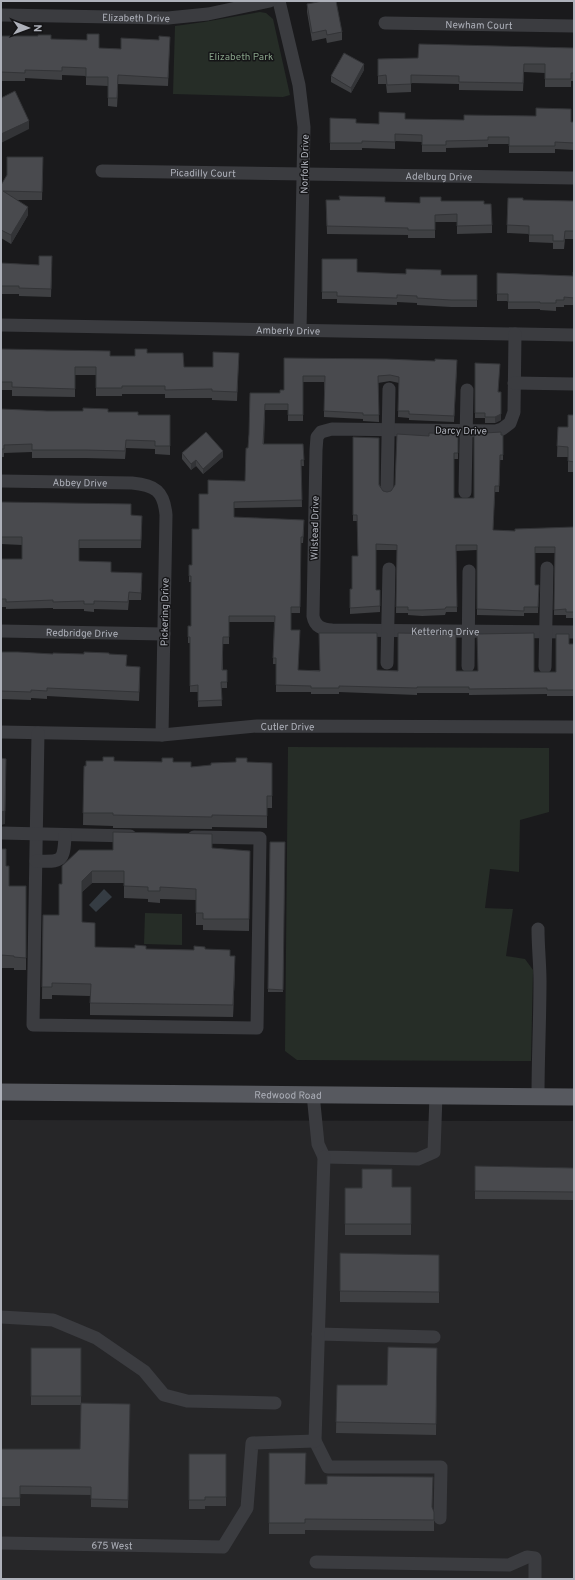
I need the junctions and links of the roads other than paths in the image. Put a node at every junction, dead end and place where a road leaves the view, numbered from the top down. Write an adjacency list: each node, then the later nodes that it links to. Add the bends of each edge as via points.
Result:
1 (270, 1): 3 (street, Elizabeth Drive, via 208,14 168,18)
2 (279, 1): 7 (street, Norfolk Drive, via 302,106)
3 (1, 15)
4 (385, 23): 5 (street, Newham Court)
5 (574, 26)
6 (102, 171): 7 (street, Picadilly Court)
7 (304, 174): 8 (street, Adelburg Drive); 10 (street, Norfolk Drive)
8 (574, 178)
9 (1, 325): 10 (street, Amberly Drive)
10 (300, 330): 11 (street, Amberly Drive)
11 (514, 334): 12 (street, Amberly Drive); 13 (street, Darcy Drive)
12 (574, 335)
13 (514, 382): 14 (street); 18 (street, Darcy Drive, via 514,412 510,423 496,430)
14 (574, 384)
15 (389, 389): 17 (street)
16 (466, 390): 18 (street)
17 (389, 429): 18 (street, Darcy Drive); 19 (street, Darcy Drive, via 332,428); 21 (street)
18 (466, 430): 23 (street)
19 (321, 432): 27 (street, Wilstead Drive, via 317,437 316,450 313,610)
20 (1, 481): 22 (street, Abbey Drive, via 137,484 151,486)
21 (387, 490)
22 (158, 491): 33 (street, Pickering Drive, via 163,498 166,515)
23 (465, 492)
24 (547, 568): 31 (street)
25 (389, 569): 29 (street)
26 (469, 571): 30 (street)
27 (317, 625): 29 (street, Kettering Drive, via 332,630)
28 (1, 631): 33 (street, Redbridge Drive)
29 (388, 631): 30 (street, Kettering Drive); 34 (street)
30 (468, 631): 31 (street, Kettering Drive); 35 (street)
31 (546, 631): 32 (street, Kettering Drive); 36 (street)
32 (574, 632)
33 (164, 634): 40 (street, Pickering Drive)
34 (387, 663)
35 (468, 666)
36 (545, 667)
37 (574, 727): 40 (street, Cutler Drive, via 257,726)
38 (1, 732): 39 (street, Cutler Drive)
39 (38, 733): 40 (street, Cutler Drive); 42 (street)
40 (162, 735)
41 (1, 833): 42 (street)
42 (36, 834): 43 (street); 46 (street)
43 (65, 834): 44 (street); 46 (street, via 64,851 60,859 53,862)
44 (143, 836)
45 (182, 837): 46 (street, via 260,838 257,1028 33,1025)
46 (36, 862)
47 (538, 929): 51 (street)
48 (1, 1092): 49 (main road, Redwood Road)
49 (313, 1094): 50 (main road, Redwood Road); 53 (street, via 318,1144)
50 (436, 1095): 51 (main road, Redwood Road); 53 (street, via 434,1152 418,1159)
51 (538, 1096): 52 (main road, Redwood Road)
52 (574, 1096)
53 (324, 1157): 55 (street)
54 (1, 1317): 57 (street, via 53,1320 96,1338 144,1371 164,1395 187,1401)
55 (318, 1334): 56 (street); 58 (street)
56 (434, 1337)
57 (275, 1403)
58 (315, 1441): 59 (street, via 328,1467 441,1467); 60 (street, 675 West, via 252,1443 248,1508 223,1547)
59 (440, 1518)
60 (1, 1543)
61 (316, 1562): 62 (street, via 509,1565 527,1557 535,1558)
62 (535, 1579)

